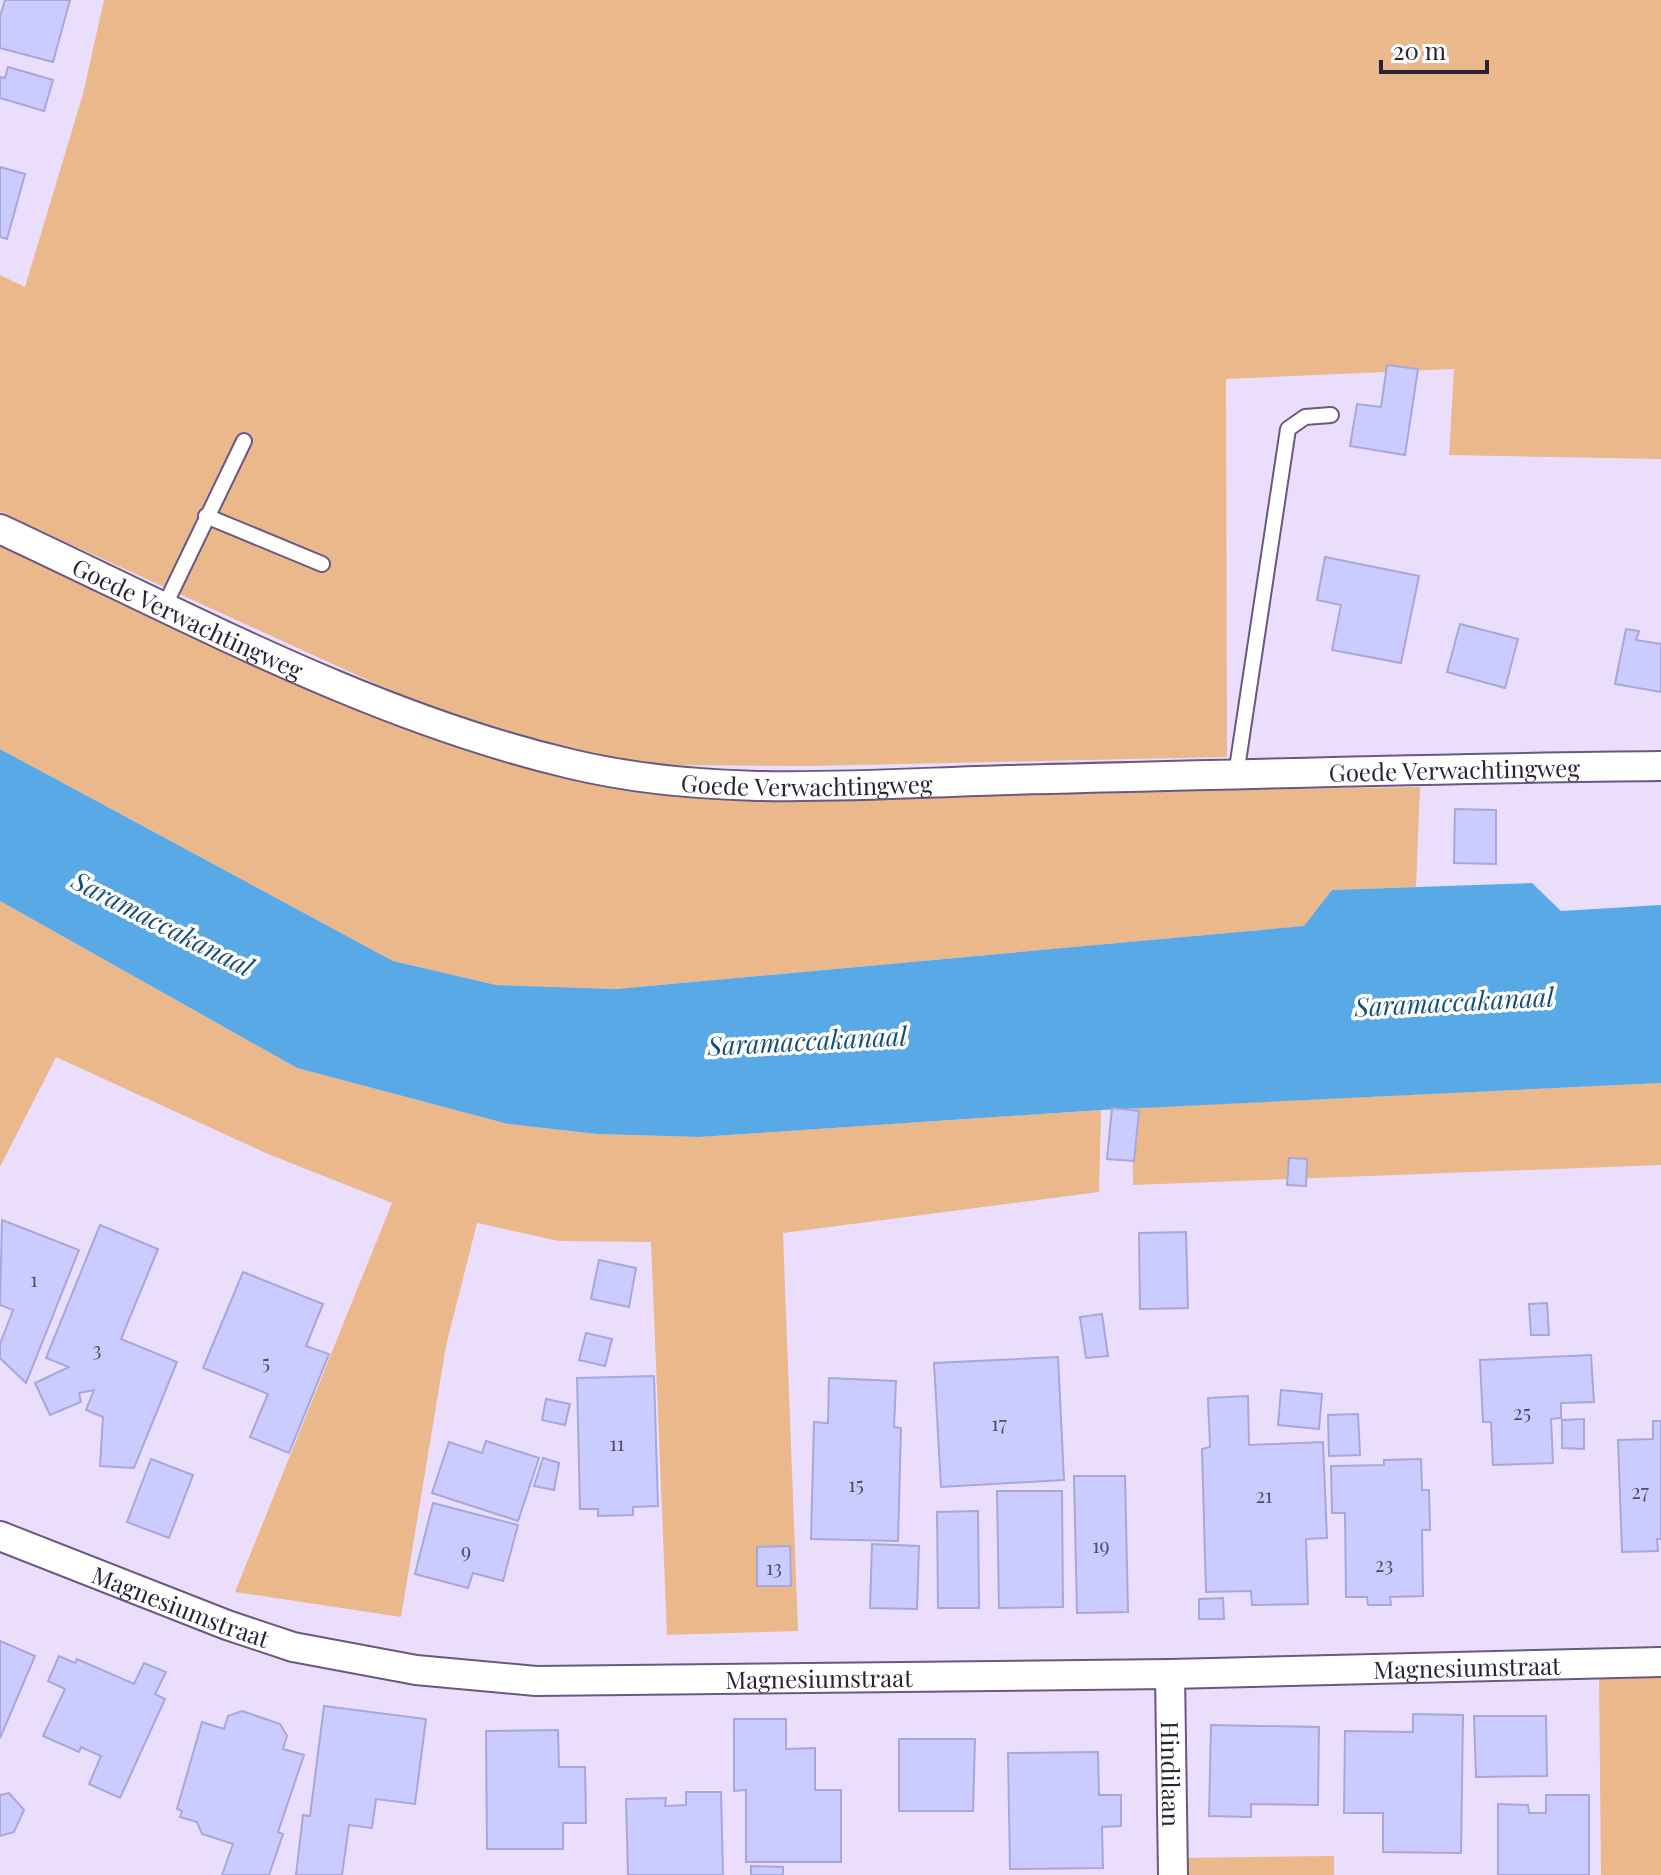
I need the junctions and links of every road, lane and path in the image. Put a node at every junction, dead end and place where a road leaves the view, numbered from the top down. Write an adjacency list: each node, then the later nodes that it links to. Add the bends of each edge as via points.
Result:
1 (1331, 415): 8 (lane, via 1305,417 1288,429)
2 (244, 441): 3 (lane)
3 (206, 516): 5 (lane); 6 (lane)
4 (0, 529): 6 (street, Goede Verwachtingweg)
5 (322, 564)
6 (165, 605): 8 (street, Goede Verwachtingweg, via 451,731 574,765 677,783 825,785)
7 (1661, 766): 8 (street, Goede Verwachtingweg)
8 (1236, 775)
9 (0, 1536): 11 (street, Magnesiumstraat, via 293,1647 454,1675 536,1681)
10 (1661, 1662): 11 (street, Magnesiumstraat)
11 (1170, 1674): 12 (street, Hindilaan)
12 (1173, 1875)

